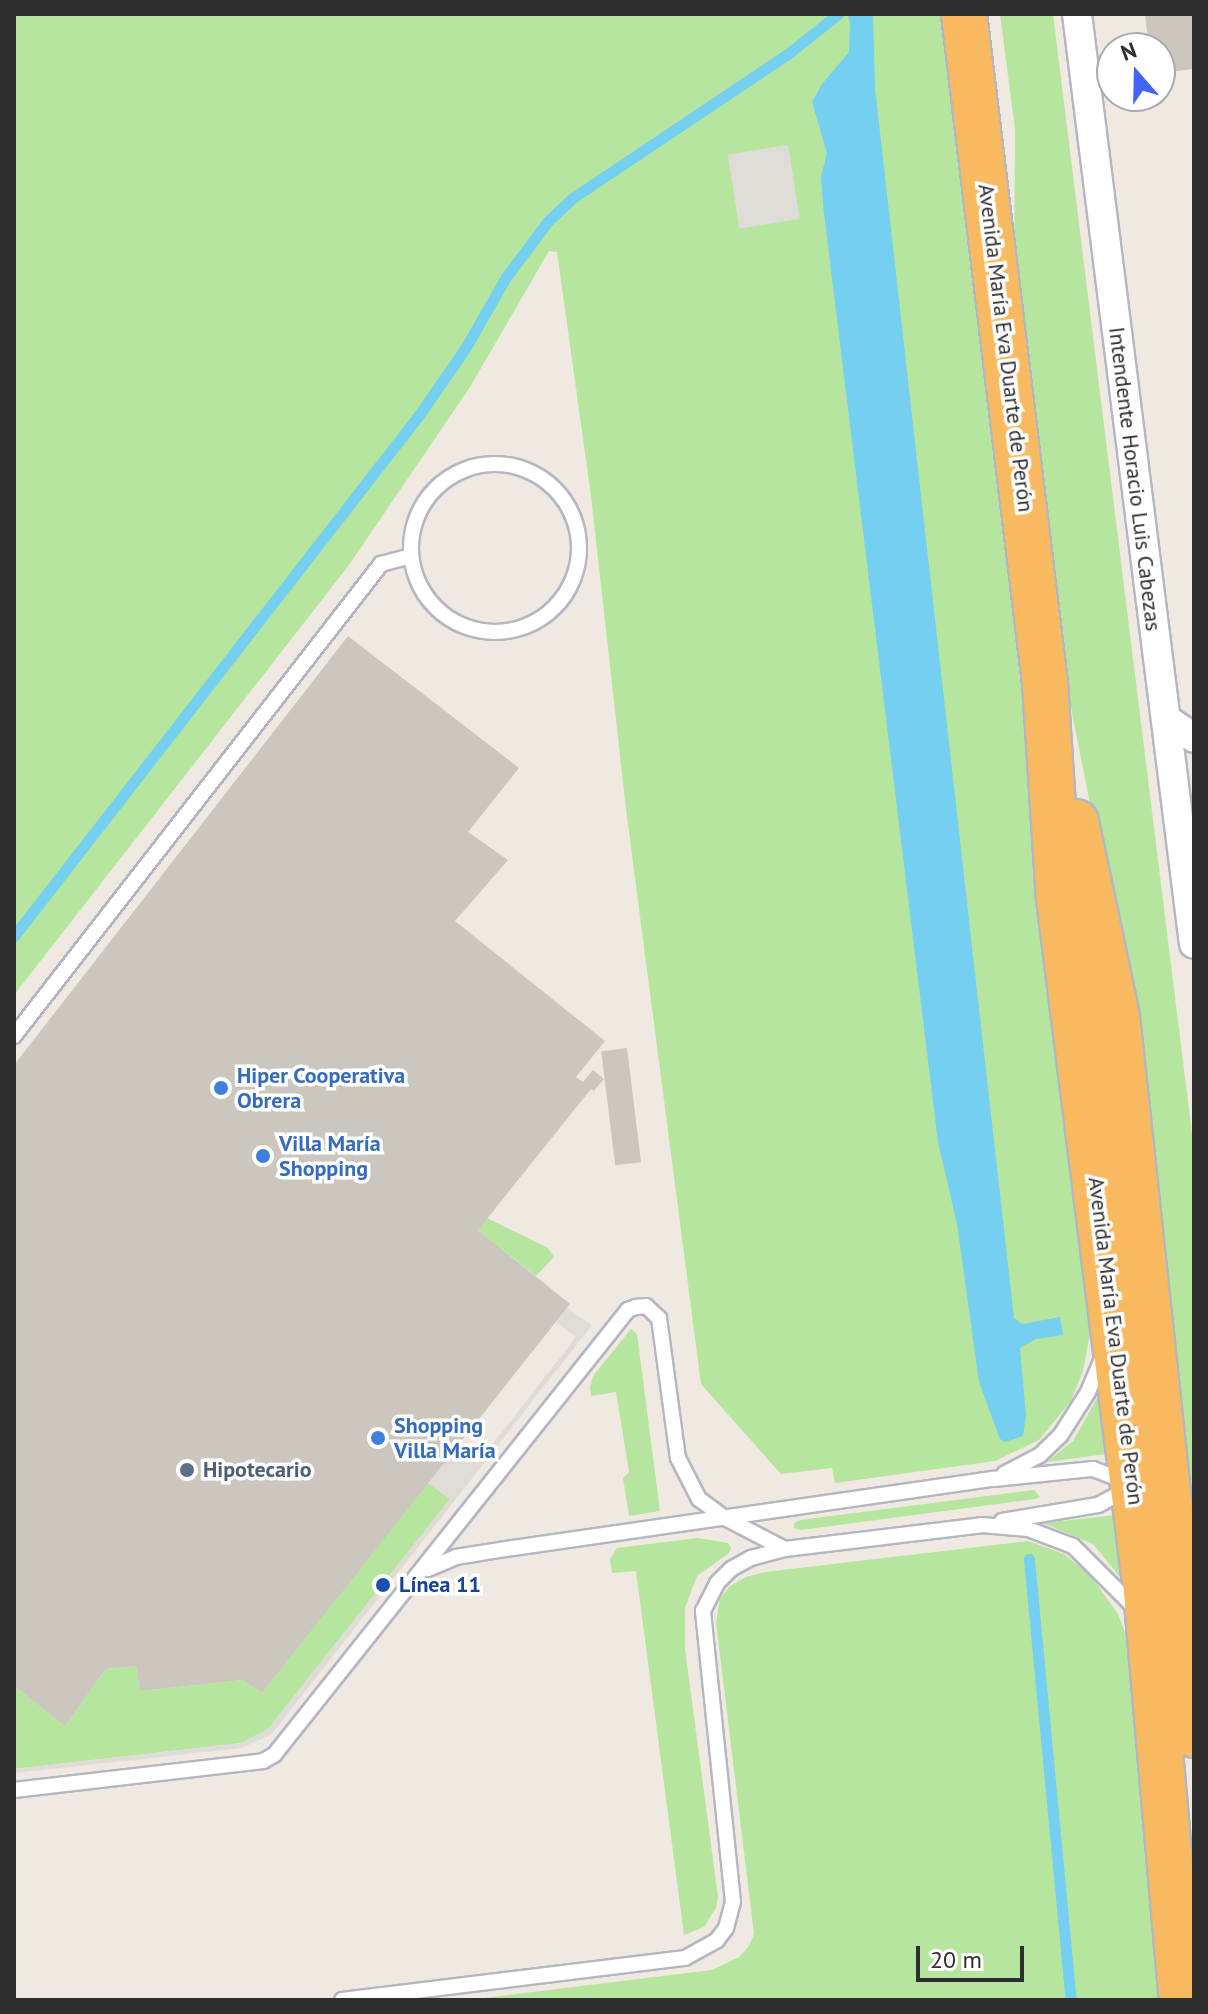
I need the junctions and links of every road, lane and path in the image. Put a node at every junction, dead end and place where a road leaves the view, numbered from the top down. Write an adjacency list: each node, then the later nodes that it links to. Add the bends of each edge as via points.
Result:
1 (964, 14): 4 (highway, Avenida María Eva Duarte de Perón)
2 (989, 14): 4 (highway, via 1004,133)
3 (1077, 14): 7 (street, Intendente Horacio Luis Cabezas)
4 (997, 267): 6 (highway, Avenida María Eva Duarte de Perón)
5 (410, 556): 5 (lane, via 417,584 434,608 457,624 485,632 514,631 539,620 567,591 579,552 576,525 565,501 547,481 496,464 469,468 445,480 425,501 412,527); 10 (lane, via 381,564)
6 (1045, 683): 11 (highway, Avenida María Eva Duarte de Perón, via 1059,898); 13 (highway, Avenida María Eva Duarte de Perón, via 1117,1016)
7 (1166, 719): 8 (street); 9 (street, Intendente Horacio Luis Cabezas)
8 (1194, 738)
9 (1194, 944)
10 (14, 1036)
11 (1112, 1317): 12 (lane, via 1097,1373 1076,1415 1040,1455); 13 (highway, Avenida María Eva Duarte de Perón)
12 (994, 1479): 13 (lane, via 1093,1469); 14 (lane)
13 (1152, 1483): 15 (lane, via 1098,1505); 18 (highway, Avenida María Eva Duarte de Perón)
14 (725, 1518): 16 (lane); 17 (lane, via 456,1557); 17 (lane, via 699,1499 678,1458 659,1318 646,1306 636,1307 628,1310)
15 (982, 1525): 16 (lane); 18 (lane, via 1028,1529 1073,1546 1112,1582)
16 (785, 1549): 21 (lane, via 731,1569 703,1611 733,1902 717,1940 685,1958)
17 (424, 1571): 20 (lane, via 274,1755 263,1761)
18 (1173, 1598): 19 (highway, Avenida María Eva Duarte de Perón); 22 (highway, Avenida María Eva Duarte de Perón)
19 (1194, 1735)
20 (14, 1790)
21 (342, 2000)
22 (1182, 2000)

